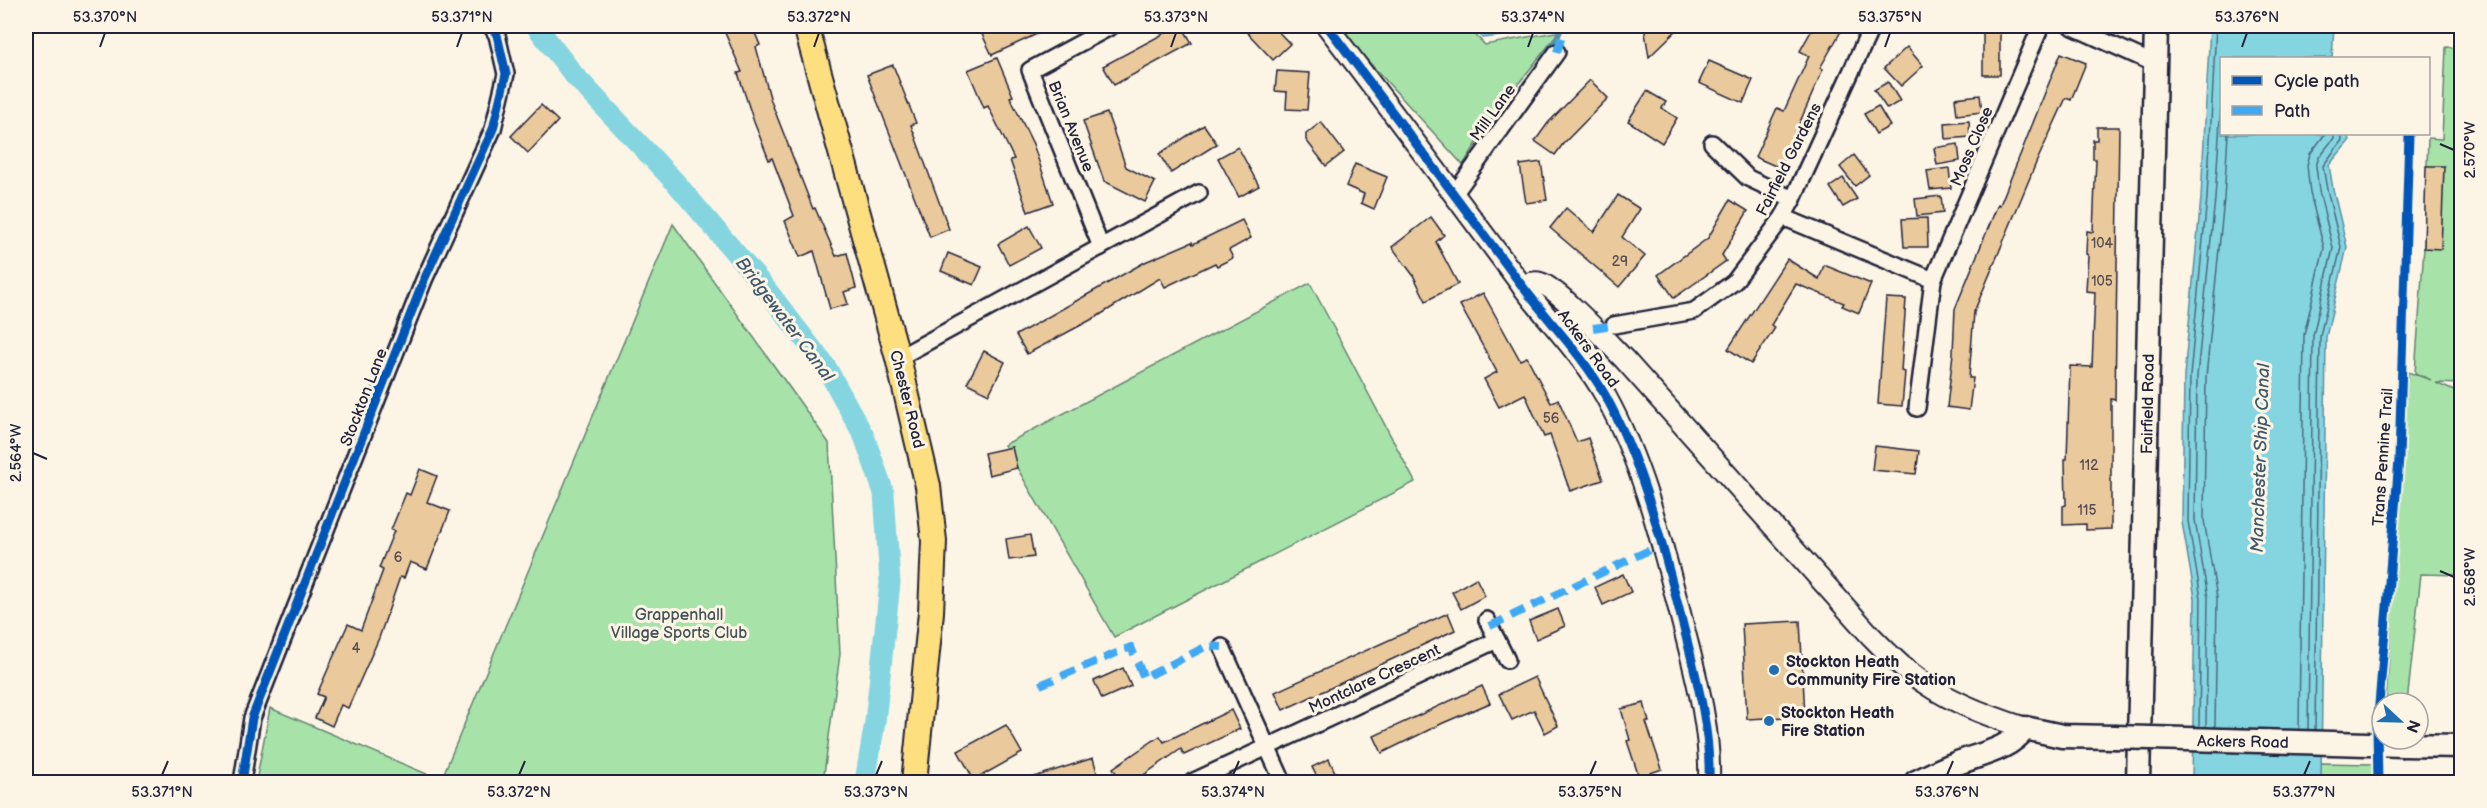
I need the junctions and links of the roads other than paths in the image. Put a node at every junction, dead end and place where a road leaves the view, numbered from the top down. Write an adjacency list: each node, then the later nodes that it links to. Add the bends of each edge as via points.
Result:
1 (491, 26): 29 (street, Stockton Lane, via 506,74 493,129 424,280 252,718)
2 (806, 26): 20 (main road, Chester Road)
3 (1112, 26): 16 (street, Brian Avenue, via 1030,70)
4 (1327, 26): 12 (street, Ackers Road)
5 (1872, 26): 14 (street, Fairfield Gardens)
6 (2041, 26): 17 (street, Moss Close)
7 (2071, 26): 10 (street)
8 (2156, 26): 10 (main road, Fairfield Road)
9 (1557, 52): 12 (street, Mill Lane)
10 (2155, 64): 35 (main road, Fairfield Road)
11 (1713, 143): 14 (street, via 1748,178)
12 (1455, 193): 18 (street, Ackers Road)
13 (1199, 194): 16 (street)
14 (1792, 199): 15 (street, Fairfield Gardens)
15 (1783, 217): 17 (street); 19 (street, Fairfield Gardens, via 1734,282 1694,311)
16 (1101, 247): 20 (street)
17 (1934, 280): 21 (street, Moss Close)
18 (1522, 286): 26 (street, Ackers Road, via 1533,282 1547,286 1593,328 1871,636 1910,673 1987,716); 33 (street, Ackers Road, via 1576,352 1604,394 1625,436 1662,544 1696,675 1707,727)
19 (1614, 325)
20 (898, 358): 30 (main road, Chester Road, via 928,486 934,541)
21 (1917, 408)
22 (1486, 620): 23 (street)
23 (1497, 640): 25 (street); 28 (street, Montclare Crescent)
24 (1221, 647): 28 (street)
25 (1508, 660)
26 (2025, 728): 27 (main road, Ackers Road, bridge, via 2062,736); 34 (main road, via 2007,745)
27 (2462, 746)
28 (1267, 748): 31 (street, Montclare Crescent); 32 (street)
29 (242, 783)
30 (914, 783)
31 (1192, 783)
32 (1283, 783)
33 (1709, 783)
34 (1916, 783)
35 (2138, 783)

